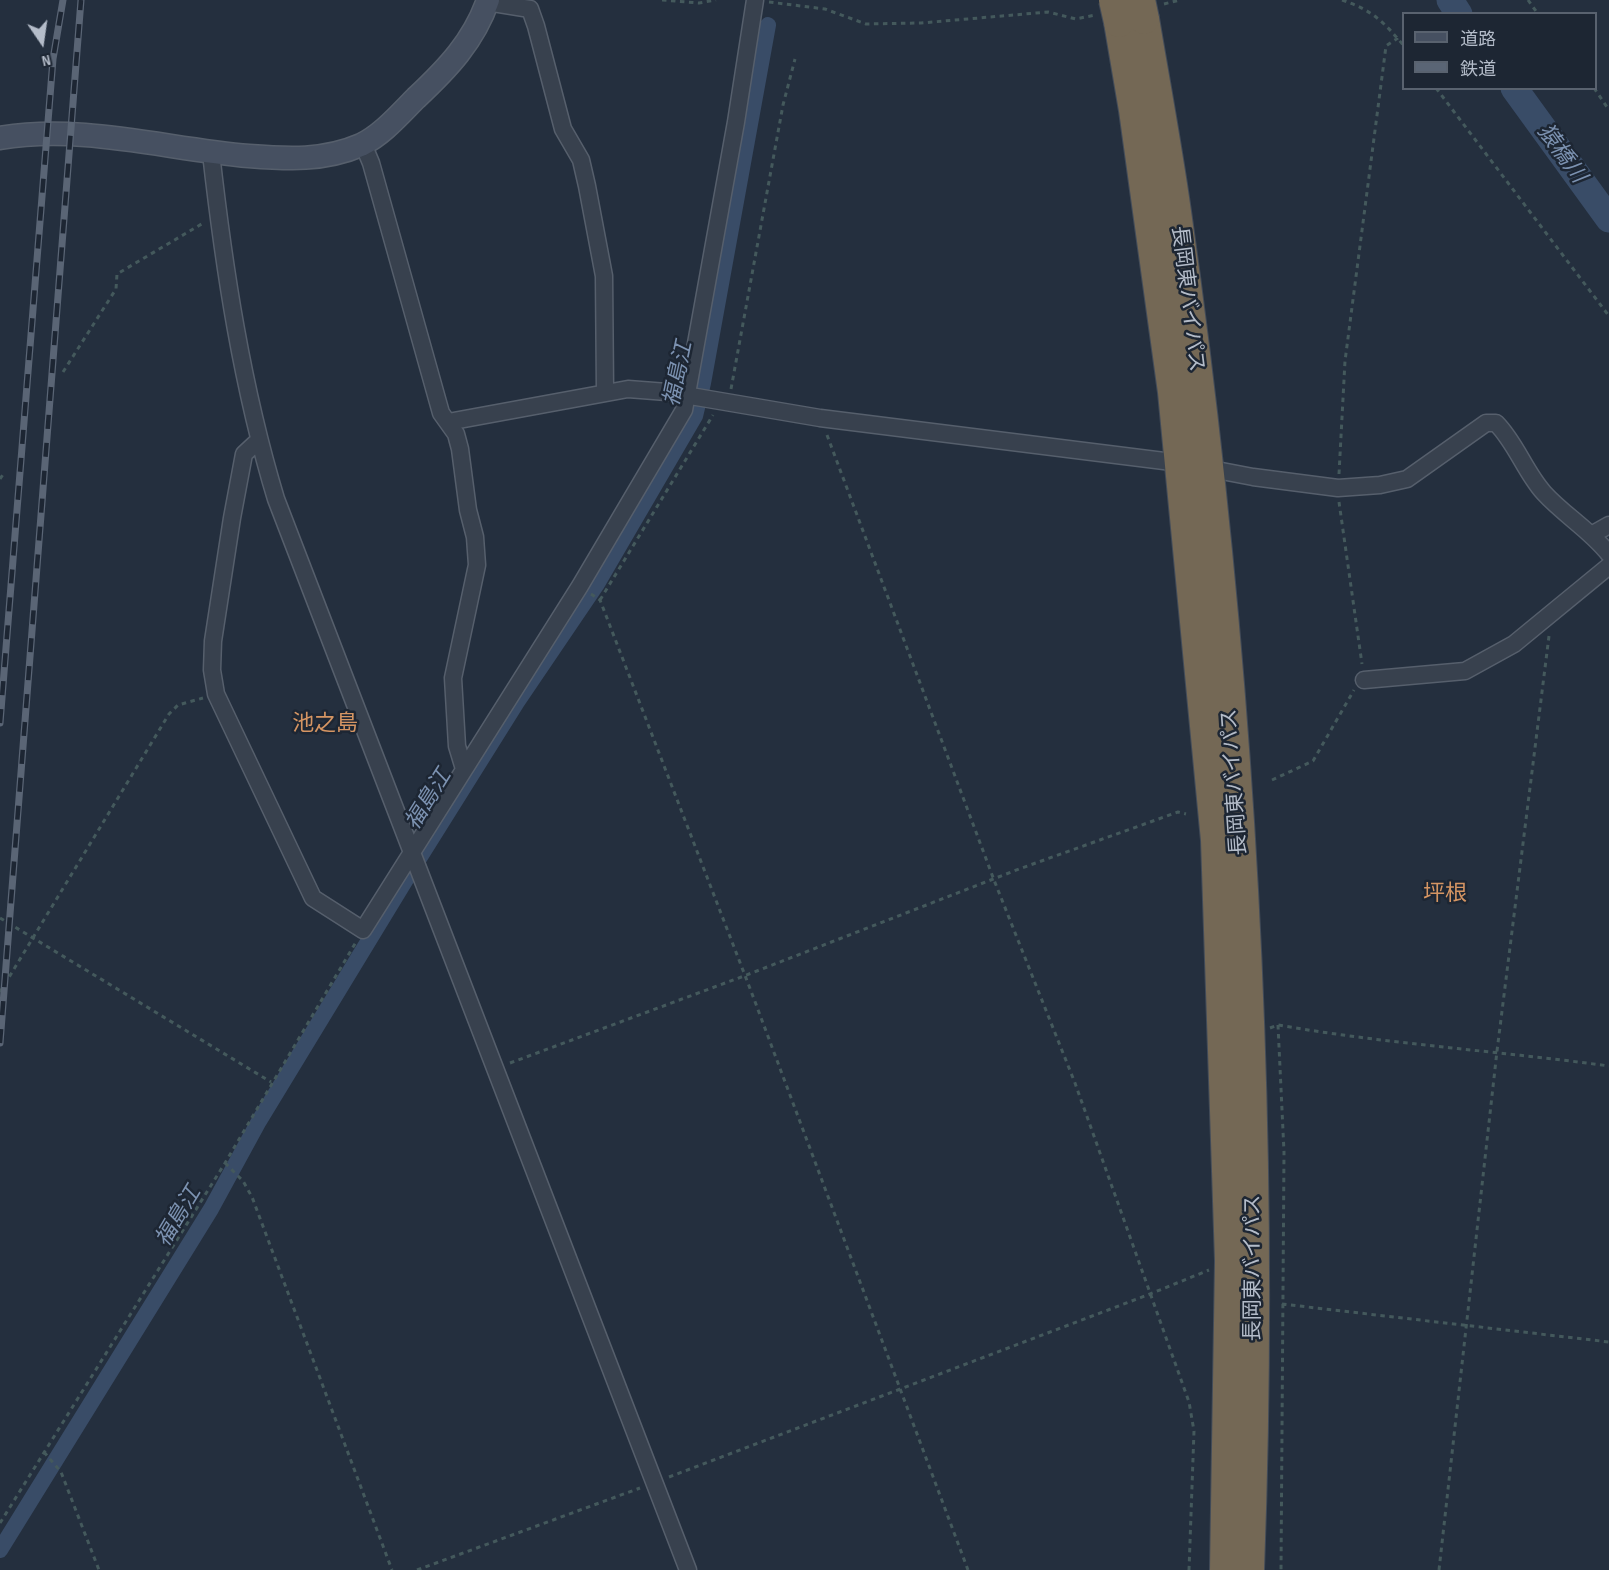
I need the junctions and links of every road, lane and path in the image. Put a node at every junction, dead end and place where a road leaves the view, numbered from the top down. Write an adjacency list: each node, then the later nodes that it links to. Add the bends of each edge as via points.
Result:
1 (662, 0): 2 (path)
2 (716, 0)
3 (757, 0): 7 (path, via 825,9 866,24 1048,12 1087,19); 21 (street)
4 (1180, 0): 7 (path)
5 (1342, 0): 8 (path, via 1372,13)
6 (487, 1): 15 (street, via 477,28 454,62); 20 (street, via 530,9 563,129 580,160 604,276)
7 (1130, 10): 26 (highway, 長岡東バイパス, via 1176,211)
8 (1398, 38): 9 (path); 29 (path, via 1386,46 1376,106 1345,361)
9 (1402, 43)
10 (795, 59): 22 (path, via 728,400)
11 (1438, 90): 18 (path)
12 (1595, 90): 13 (path)
13 (1609, 110)
14 (0, 138): 16 (street, via 82,134)
15 (363, 144): 16 (street, via 294,159); 24 (street, via 441,413)
16 (211, 153): 17 (street)
17 (219, 221): 19 (path, via 204,222 117,274 116,289); 25 (street)
18 (1609, 316)
19 (63, 372)
20 (605, 391): 21 (street, via 648,390); 24 (street)
21 (688, 397): 22 (street); 37 (street, via 580,586)
22 (722, 403): 23 (street); 45 (path, via 598,599)
23 (820, 418): 26 (street); 41 (path)
24 (448, 422): 37 (street, via 460,449 477,566 453,678 457,746)
25 (258, 441): 36 (street, via 244,454 232,518 213,641); 40 (street, via 276,499)
26 (1195, 466): 29 (street); 48 (highway, 長岡東バイパス, via 1239,804); 54 (highway, 長岡東バイパス, via 1216,840)
27 (4, 473): 28 (path)
28 (0, 479)
29 (1338, 488): 31 (street, via 1407,479 1486,423 1496,423 1543,492); 35 (path)
30 (1609, 525): 31 (street)
31 (1593, 534): 32 (street)
32 (1609, 554)
33 (1609, 566): 34 (street)
34 (1547, 619): 35 (street, via 1514,644 1465,671); 49 (path, via 1549,642)
35 (1364, 680): 38 (path, via 1356,685 1313,761)
36 (216, 694): 43 (street, via 313,898); 44 (path, via 178,705 169,714)
37 (464, 769): 40 (street)
38 (1272, 780)
39 (1186, 814): 41 (path, via 1178,812)
40 (412, 853): 43 (street); 51 (street)
41 (994, 880): 45 (path); 55 (path, via 1075,1083)
42 (0, 918): 44 (path)
43 (363, 930): 52 (path)
44 (33, 938): 46 (path); 52 (path)
45 (744, 976): 51 (path); 59 (path)
46 (0, 992)
47 (1278, 1025): 48 (path); 49 (path, via 1328,1034); 56 (path, via 1284,1152)
48 (1248, 1035): 56 (highway, 長岡東バイパス, via 1254,1163)
49 (1497, 1051): 50 (path); 57 (path)
50 (1609, 1066)
51 (494, 1069): 61 (street)
52 (272, 1082): 53 (path)
53 (225, 1163): 60 (path); 64 (path, via 252,1197)
54 (1230, 1261): 55 (path); 69 (highway, 長岡東バイパス)
55 (1150, 1294): 59 (path); 68 (path, via 1189,1402 1194,1431)
56 (1268, 1302): 57 (path); 70 (highway, 長岡東バイパス, via 1254,1440); 71 (path)
57 (1467, 1325): 58 (path); 72 (path)
58 (1609, 1341)
59 (901, 1389): 61 (path); 67 (path)
60 (44, 1452): 62 (path); 63 (path, via 61,1472)
61 (655, 1483): 65 (path); 66 (street)
62 (0, 1523)
63 (99, 1570)
64 (392, 1570)
65 (417, 1570)
66 (688, 1570)
67 (968, 1570)
68 (1189, 1570)
69 (1225, 1570)
70 (1249, 1570)
71 (1281, 1570)
72 (1439, 1570)

